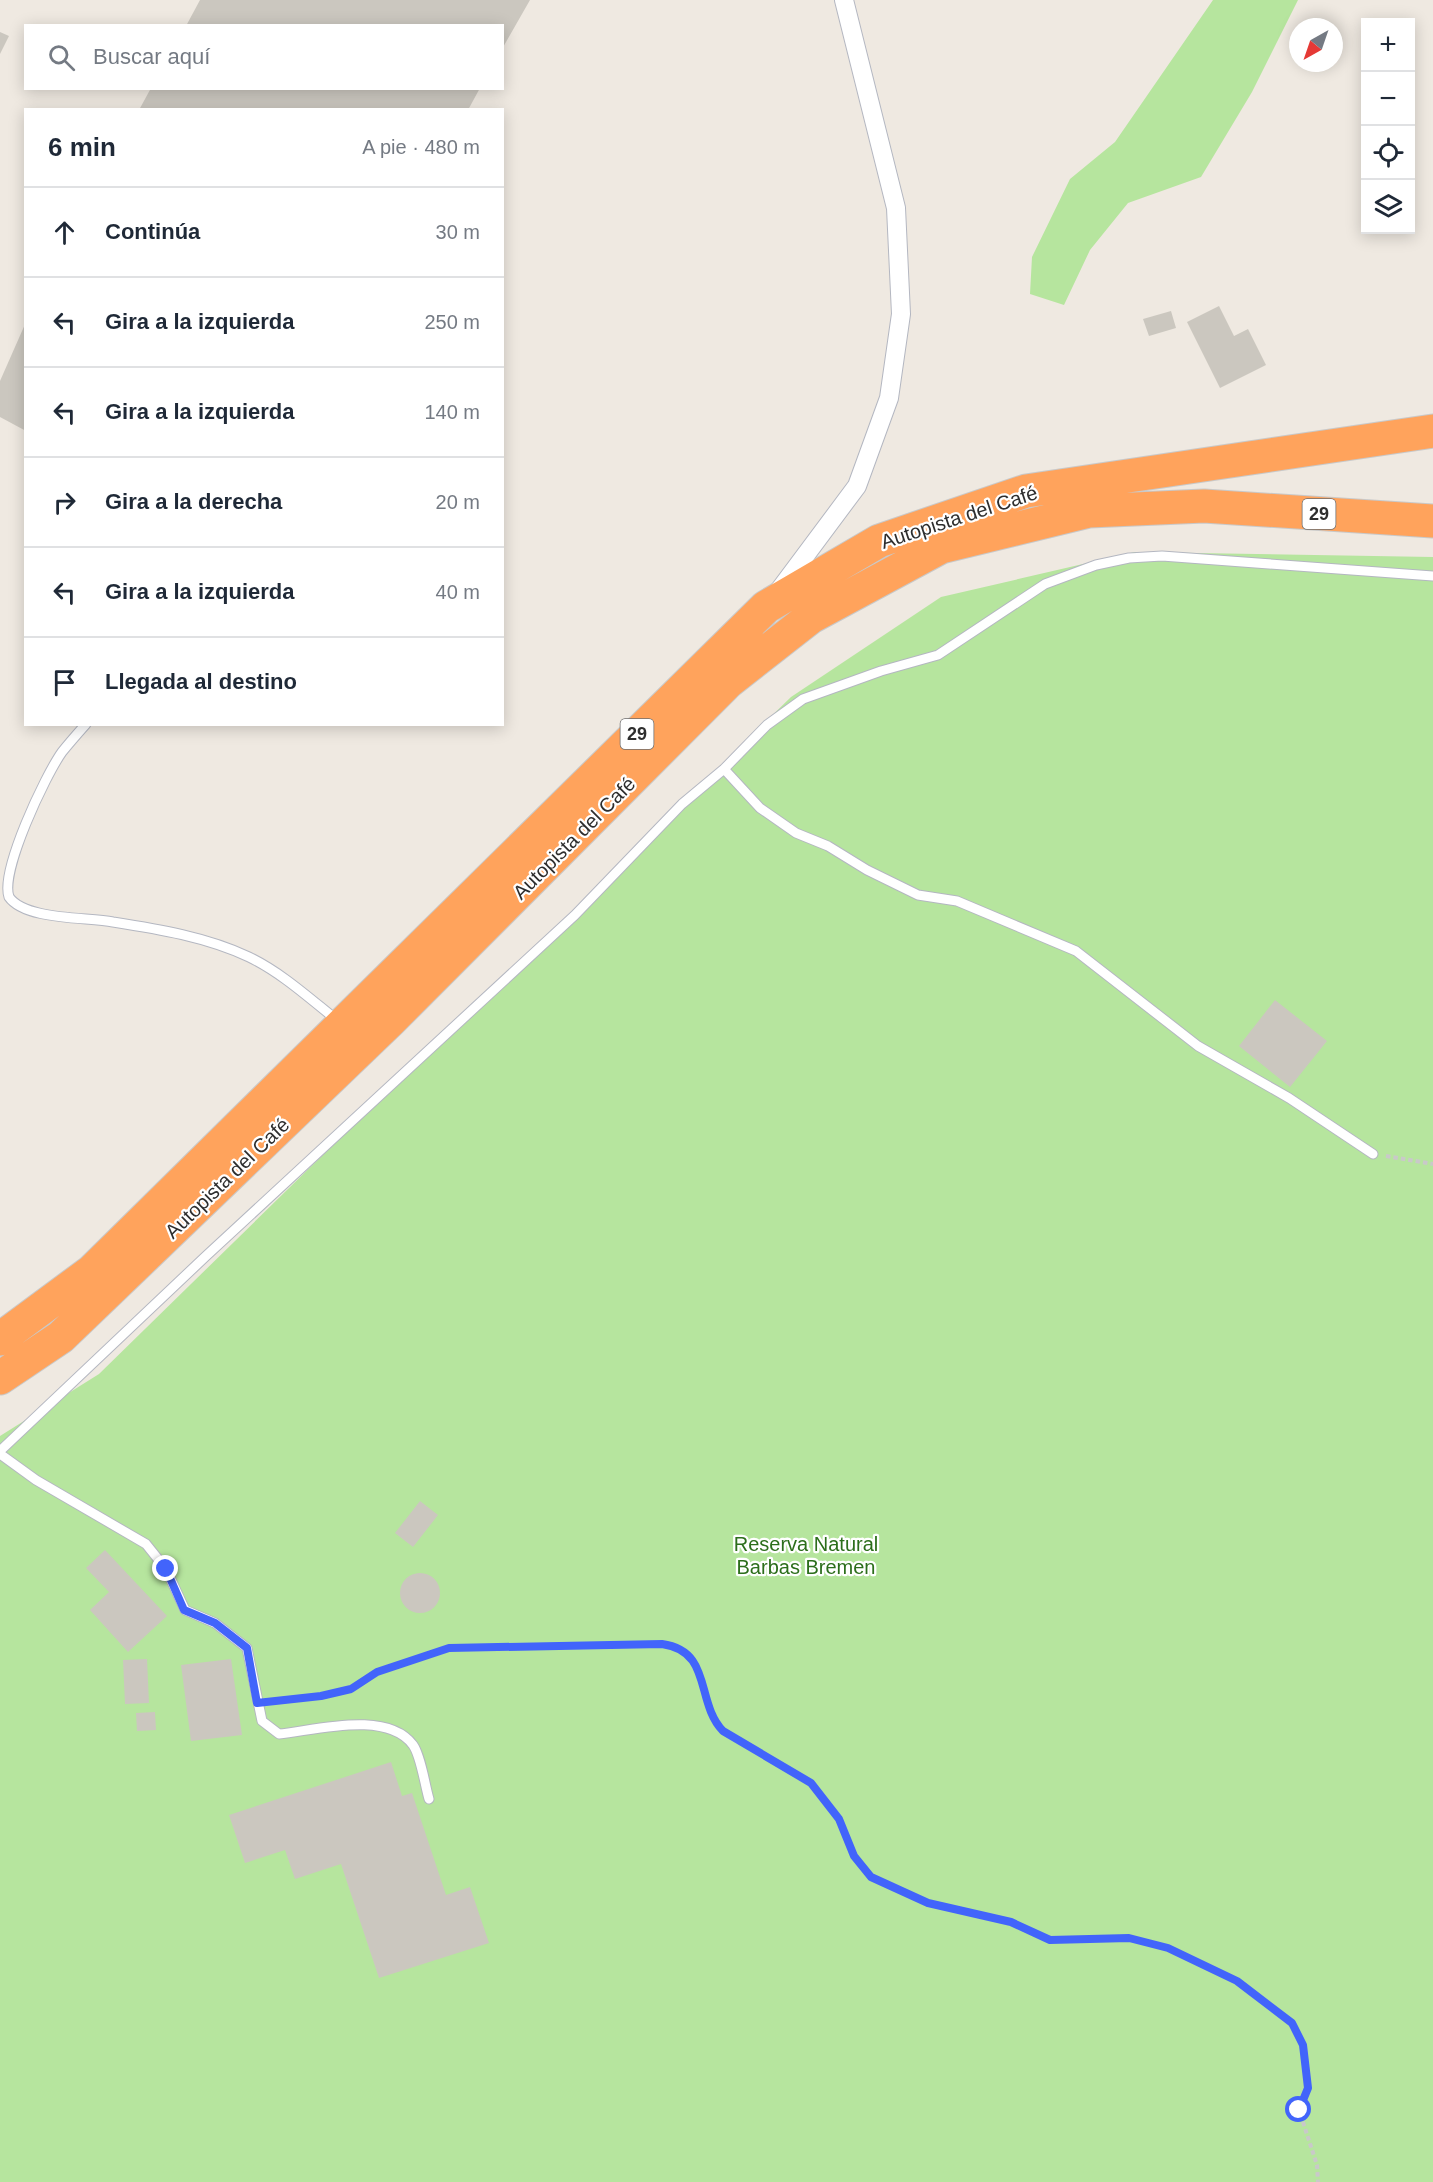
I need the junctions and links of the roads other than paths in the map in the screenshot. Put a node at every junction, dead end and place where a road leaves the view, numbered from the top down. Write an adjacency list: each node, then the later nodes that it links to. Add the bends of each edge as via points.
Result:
1 (844, 0): 5 (street, via 896,208 901,314 890,398 857,486)
2 (1433, 431): 5 (highway, Autopista del Café / 29, via 1026,491 879,541)
3 (1433, 521): 11 (highway, Autopista del Café / 29, via 1204,506 1089,511 941,547 811,617 728,682 391,1020 62,1337)
4 (1433, 576): 7 (lane, via 1162,556 1096,566 1045,584 938,656 881,671 803,699 767,725)
5 (766, 607): 8 (highway, Autopista del Café / 29)
6 (84, 726): 8 (lane, via 62,752 23,824 5,876 4,886 10,898 34,913 115,922 217,944 272,969)
7 (724, 769): 9 (lane, via 760,808 796,833 828,846 867,870 918,895 957,901 1076,951 1198,1046 1289,1098); 12 (lane, via 682,804 567,923 206,1256)
8 (342, 1024): 10 (highway, Autopista del Café / 29, via 92,1271)
9 (1373, 1154)
10 (0, 1339)
11 (0, 1378)
12 (0, 1453): 13 (lane, via 36,1480 146,1544 166,1569 184,1610 215,1623 247,1648 262,1721 279,1734 362,1724 396,1730 414,1746)
13 (429, 1799)

